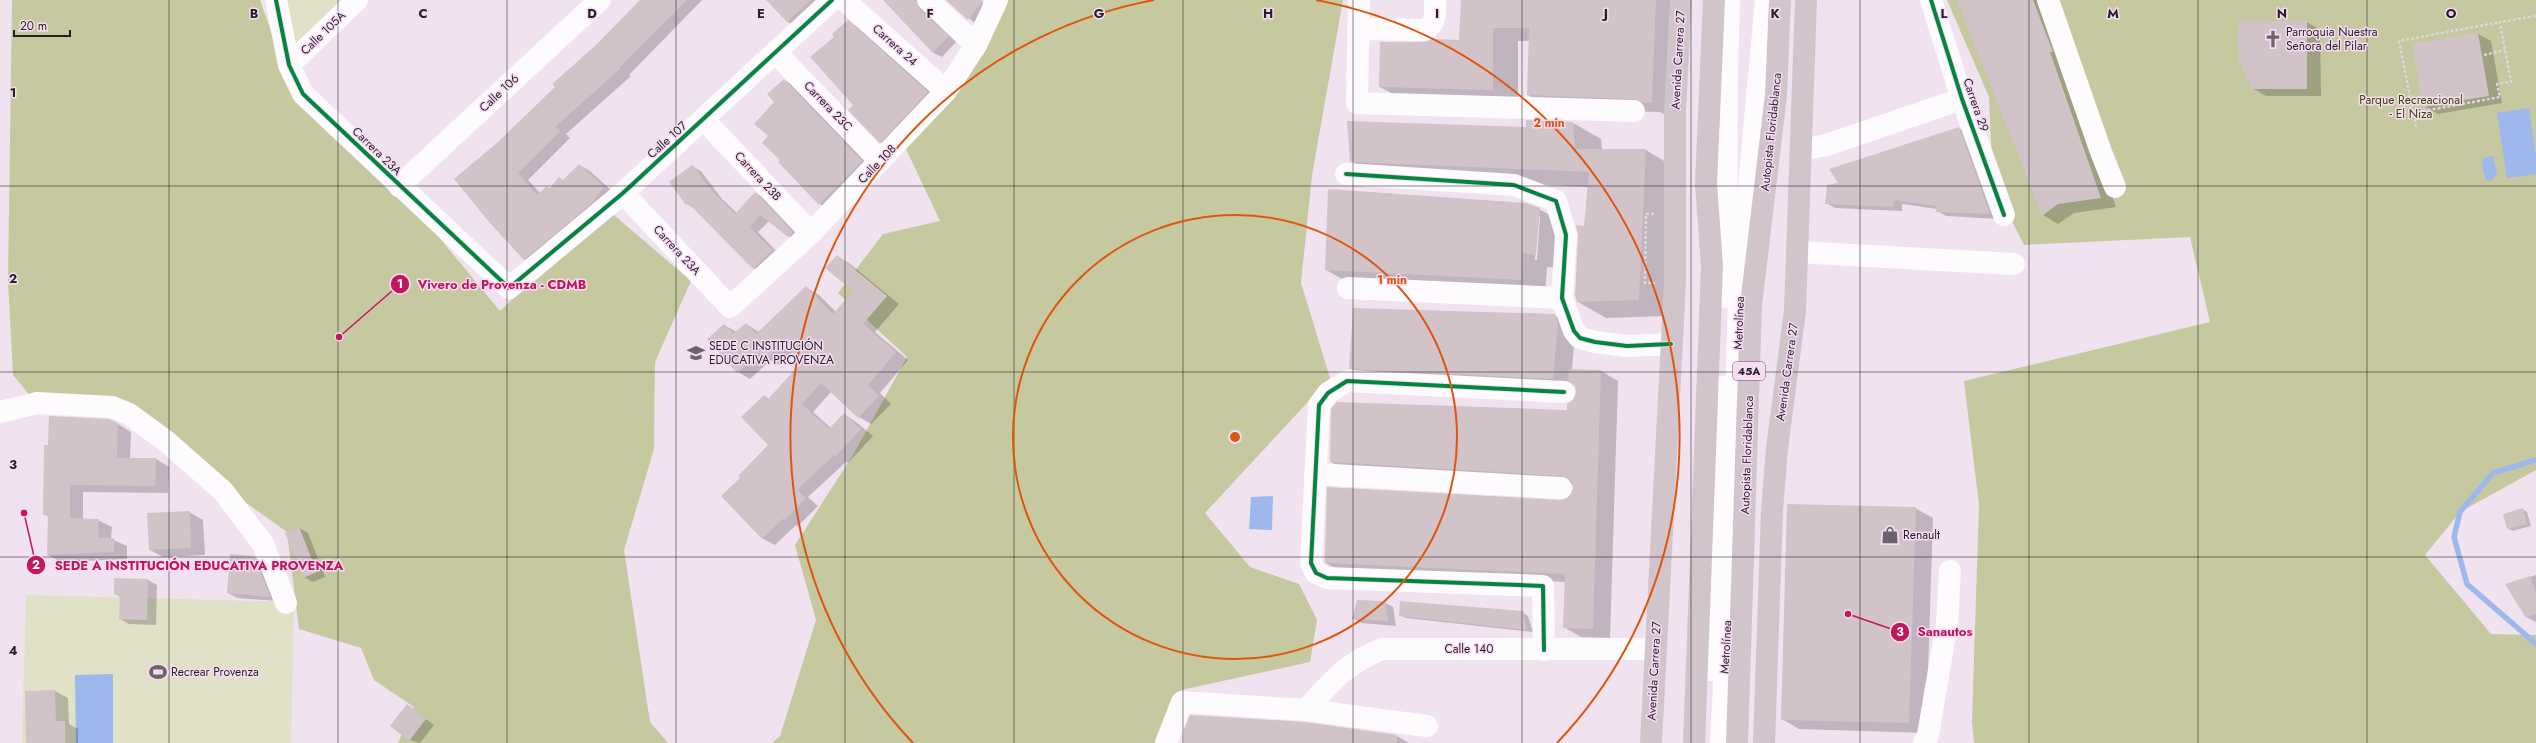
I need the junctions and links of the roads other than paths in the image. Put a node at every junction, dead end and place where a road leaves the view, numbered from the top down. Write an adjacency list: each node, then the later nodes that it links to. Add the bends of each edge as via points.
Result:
1 (276, 0): 21 (street, Carrera 23A)
2 (357, 0): 21 (street, Calle 105A)
3 (600, 0): 29 (street, Calle 106)
4 (832, 0): 20 (street, Calle 107)
5 (844, 0): 22 (street, Carrera 24)
6 (928, 0): 19 (street)
7 (997, 0): 19 (street, Calle 108)
8 (1359, 0): 18 (street)
9 (1435, 0): 18 (street, via 1435,18 1431,27 1424,30)
10 (1681, 0): 40 (highway, Avenida Carrera 27, via 1675,112 1675,282)
11 (1714, 0): 53 (highway, via 1706,184 1712,266)
12 (1729, 0): 54 (street, Metrolínea, via 1726,74 1728,184 1725,329 1711,573)
13 (1766, 0): 55 (street, Metrolínea, via 1739,294 1733,512)
14 (1780, 0): 56 (highway, Autopista Floridablanca / 45A, via 1776,95 1751,305)
15 (1806, 0): 26 (highway, Avenida Carrera 27)
16 (1931, 0): 23 (street, Carrera 29)
17 (2048, 0): 30 (street)
18 (1358, 29): 24 (street, via 1357,103)
19 (976, 46): 22 (street, Calle 108)
20 (776, 52): 25 (street, Calle 107); 27 (street, Carrera 23C)
21 (289, 65): 29 (street, Carrera 23A, via 303,94)
22 (946, 91): 27 (street, Calle 108)
23 (1962, 99): 26 (street, via 1826,145); 32 (street, Carrera 29)
24 (1634, 111)
25 (704, 120): 31 (street, Calle 107); 33 (street, Carrera 23B)
26 (1801, 150): 34 (highway, Avenida Carrera 27)
27 (880, 161): 33 (street, Calle 108)
28 (1346, 174): 38 (street, via 1514,185 1556,201 1566,235)
29 (399, 186): 36 (street, Carrera 23A)
30 (2115, 187)
31 (623, 193): 36 (street, Calle 107); 39 (street, Carrera 23A)
32 (2004, 215)
33 (811, 233): 39 (street, Calle 108)
34 (1797, 252): 35 (street); 57 (highway, Avenida Carrera 27, via 1795,311 1777,448 1772,511)
35 (2014, 264)
36 (509, 288)
37 (1348, 288): 38 (street)
38 (1562, 298): 40 (street, via 1574,331 1580,338 1627,346)
39 (730, 307)
40 (1671, 344): 47 (highway, Avenida Carrera 27)
41 (1564, 392): 43 (street, via 1347,381 1328,393 1319,405)
42 (0, 412): 46 (street, via 37,403 112,407 130,414 223,491 263,544)
43 (1315, 474): 44 (street); 48 (street, via 1311,563 1316,573 1327,578 1543,586)
44 (1561, 488)
45 (1950, 570): 58 (street, via 1947,623 1928,736)
46 (286, 603)
47 (1655, 648): 48 (street, Calle 140); 52 (highway, Avenida Carrera 27)
48 (1544, 650): 49 (street, Calle 140, via 1382,649 1358,659 1334,678)
49 (1306, 710): 50 (street); 51 (street, via 1182,702)
50 (1427, 726)
51 (1166, 743)
52 (1651, 743)
53 (1694, 743)
54 (1708, 743)
55 (1721, 743)
56 (1737, 743)
57 (1764, 743)
58 (1924, 743)

